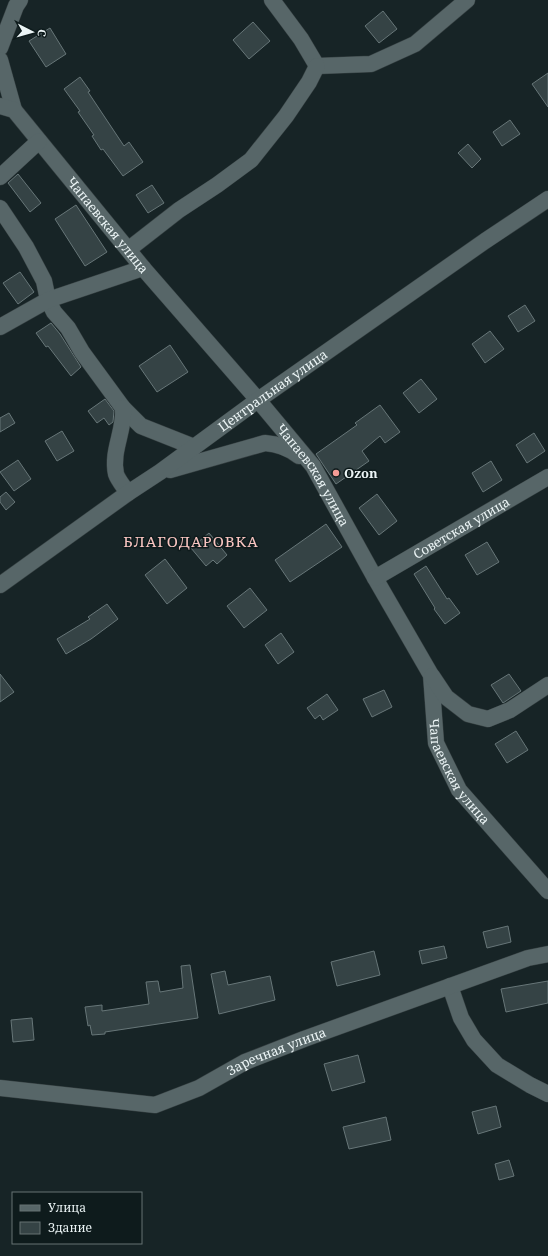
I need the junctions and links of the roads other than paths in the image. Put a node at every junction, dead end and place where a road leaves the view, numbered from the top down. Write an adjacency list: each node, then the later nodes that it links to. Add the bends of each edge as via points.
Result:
1 (20, 0): 4 (street)
2 (272, 0): 6 (street)
3 (467, 0): 6 (street, via 415,44 371,64)
4 (0, 48)
5 (0, 60): 7 (street)
6 (317, 66): 12 (street, via 286,116 251,160 179,210)
7 (7, 108): 8 (street, Чапаевская улица)
8 (39, 141): 9 (street); 12 (street, Чапаевская улица)
9 (0, 177)
10 (548, 198): 16 (street, Центральная улица)
11 (0, 208): 14 (street, via 26,247 44,281)
12 (129, 249): 13 (street, Чапаевская улица)
13 (143, 268): 14 (street); 16 (street, Чапаевская улица)
14 (48, 300): 15 (street); 17 (street)
15 (0, 327)
16 (258, 400): 18 (street, Центральная улица); 19 (street, Чапаевская улица)
17 (122, 408): 18 (street, via 142,426); 22 (street, via 124,419 117,442 115,462 117,476)
18 (194, 447): 20 (street, Центральная улица)
19 (313, 466): 20 (street, via 293,451 278,444 265,443); 23 (street, Чапаевская улица)
20 (160, 472): 22 (street, Центральная улица)
21 (548, 477): 23 (street, Советская улица)
22 (128, 493): 24 (street, Центральная улица)
23 (375, 578): 25 (street, Чапаевская улица)
24 (0, 585)
25 (431, 675): 26 (street, via 446,697 468,714 488,719 510,710); 27 (street, Чапаевская улица, via 436,743 459,790)
26 (548, 685)
27 (548, 891)
28 (548, 954): 29 (street, Заречная улица, via 528,958)
29 (450, 986): 30 (street, Заречная улица, via 245,1062 198,1088 155,1106); 31 (street, via 461,1018 474,1040 497,1064)
30 (0, 1088)
31 (548, 1094)

